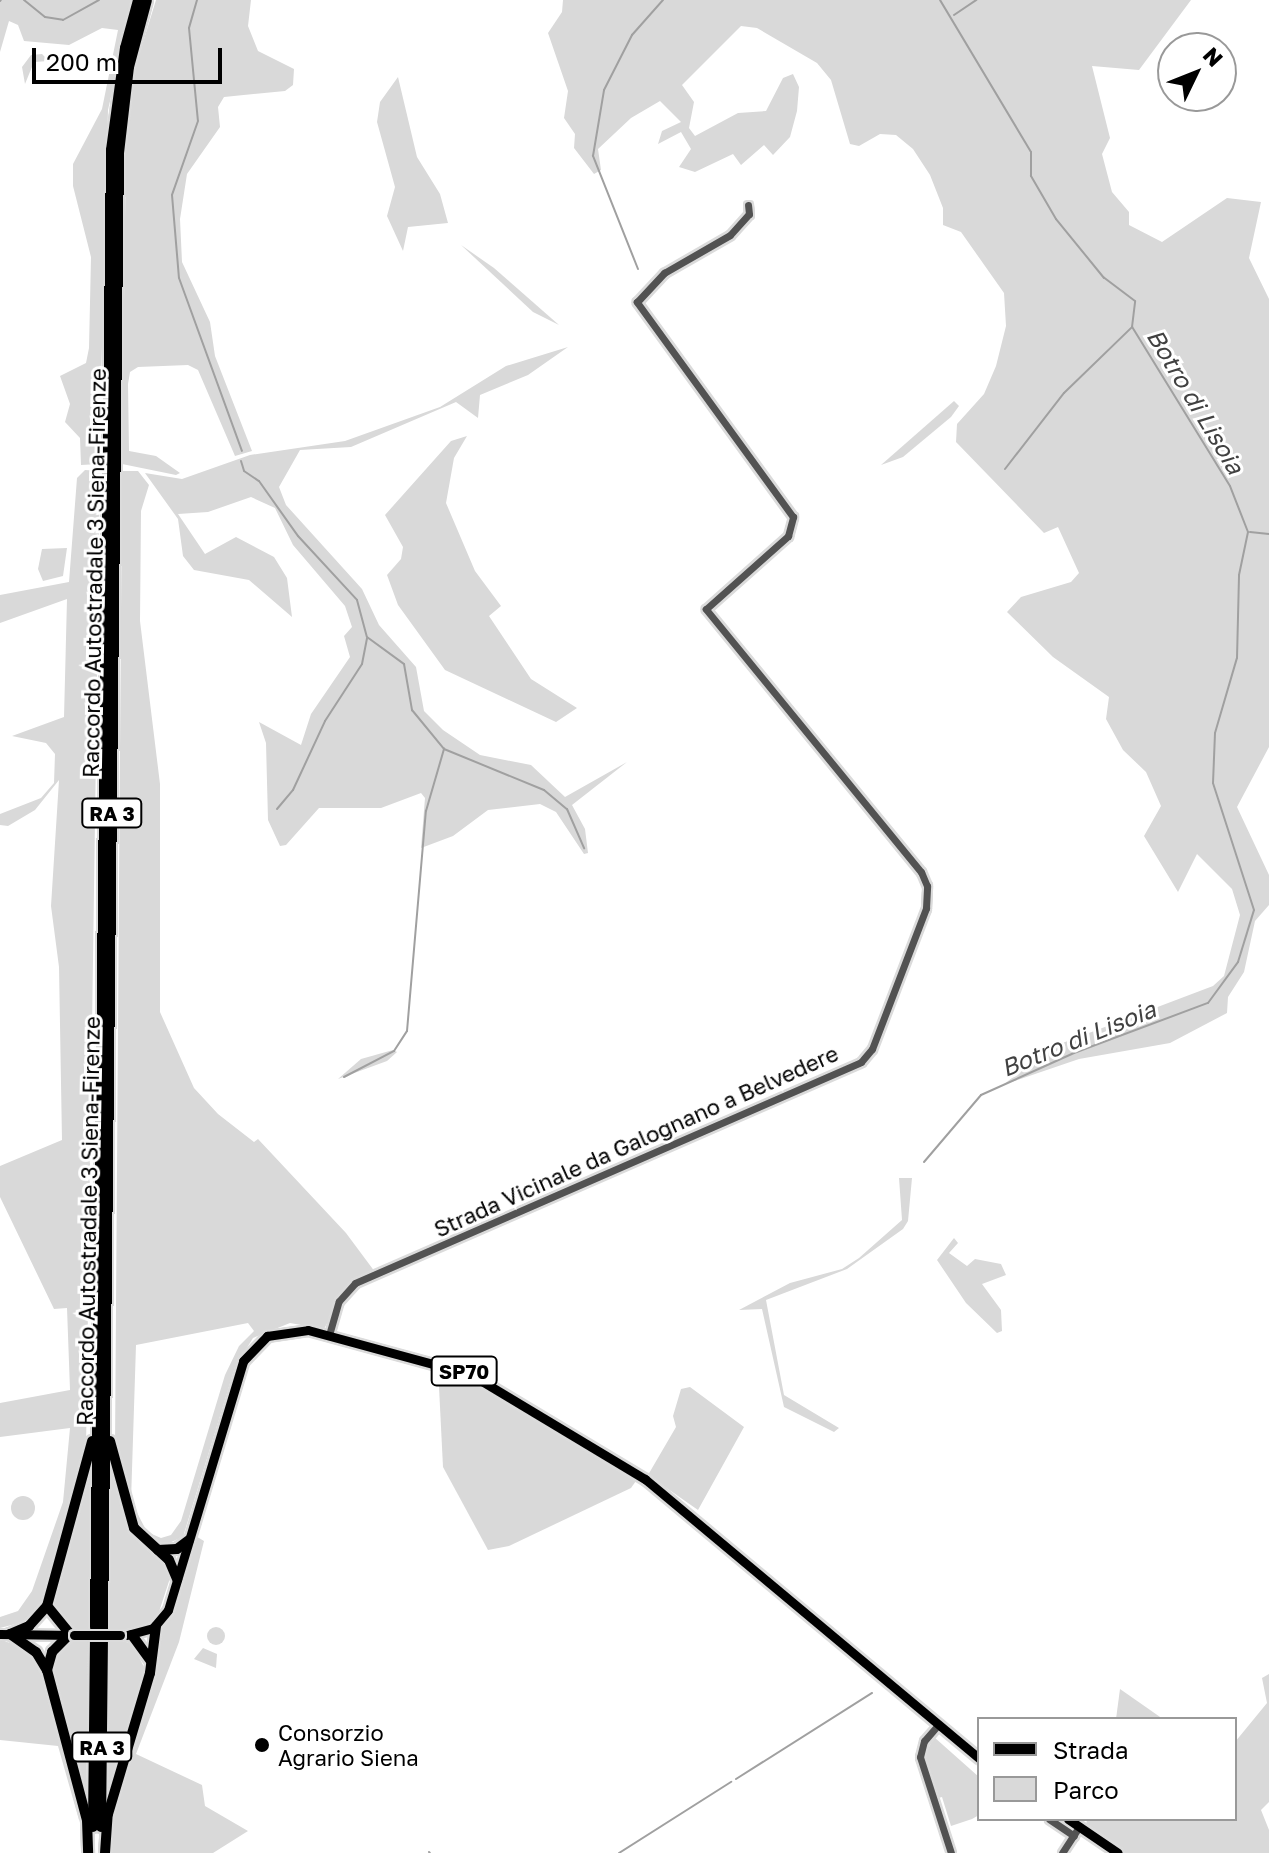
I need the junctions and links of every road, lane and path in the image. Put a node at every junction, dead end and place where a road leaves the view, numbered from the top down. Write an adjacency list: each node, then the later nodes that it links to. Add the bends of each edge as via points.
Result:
1 (138, 0): 4 (highway, Raccordo Autostradale 3 Siena-Firenze / RA 3, via 124,53 111,150)
2 (147, 0): 4 (highway, Raccordo Autostradale 3 Siena-Firenze / RA 3, via 129,67 119,153)
3 (748, 205): 5 (street, Strada Vicinale da Galognano a Belvedere, via 749,214 730,235 664,273 637,302 793,517 788,536 706,609 921,872 927,886 926,908 872,1049 861,1062 355,1283 339,1301)
4 (102, 1334): 7 (highway, via 112,1456 134,1528); 9 (highway, via 91,1452); 13 (highway, Raccordo Autostradale 3 Siena-Firenze / RA 3)
5 (329, 1335): 6 (main road, SP70, via 284,1330 259,1341 247,1354); 17 (main road, SP70, via 470,1374 645,1479)
6 (189, 1540): 7 (highway, via 177,1549); 8 (main road, SP70)
7 (156, 1550): 8 (highway, via 169,1560)
8 (177, 1579): 10 (main road, SP70)
9 (47, 1606): 11 (highway, via 29,1626); 12 (highway)
10 (156, 1626): 14 (main road); 15 (highway)
11 (5, 1634): 12 (main road); 16 (highway, via 36,1652)
12 (72, 1634): 14 (main road, bridge); 16 (highway, via 52,1652)
13 (99, 1634): 22 (highway, Raccordo Autostradale 3 Siena-Firenze / RA 3); 23 (highway, Raccordo Autostradale 3 Siena-Firenze / RA 3)
14 (132, 1635): 15 (highway, via 147,1650)
15 (151, 1666): 23 (highway, via 109,1808)
16 (47, 1670): 22 (highway, via 85,1809)
17 (938, 1725): 18 (main road, SP70); 24 (street, via 924,1741 920,1757)
18 (977, 1756)
19 (1054, 1821): 21 (street)
20 (1070, 1821): 21 (main road)
21 (1077, 1831): 25 (street); 26 (main road)
22 (91, 1853)
23 (103, 1853)
24 (951, 1853)
25 (1062, 1853)
26 (1118, 1853)

